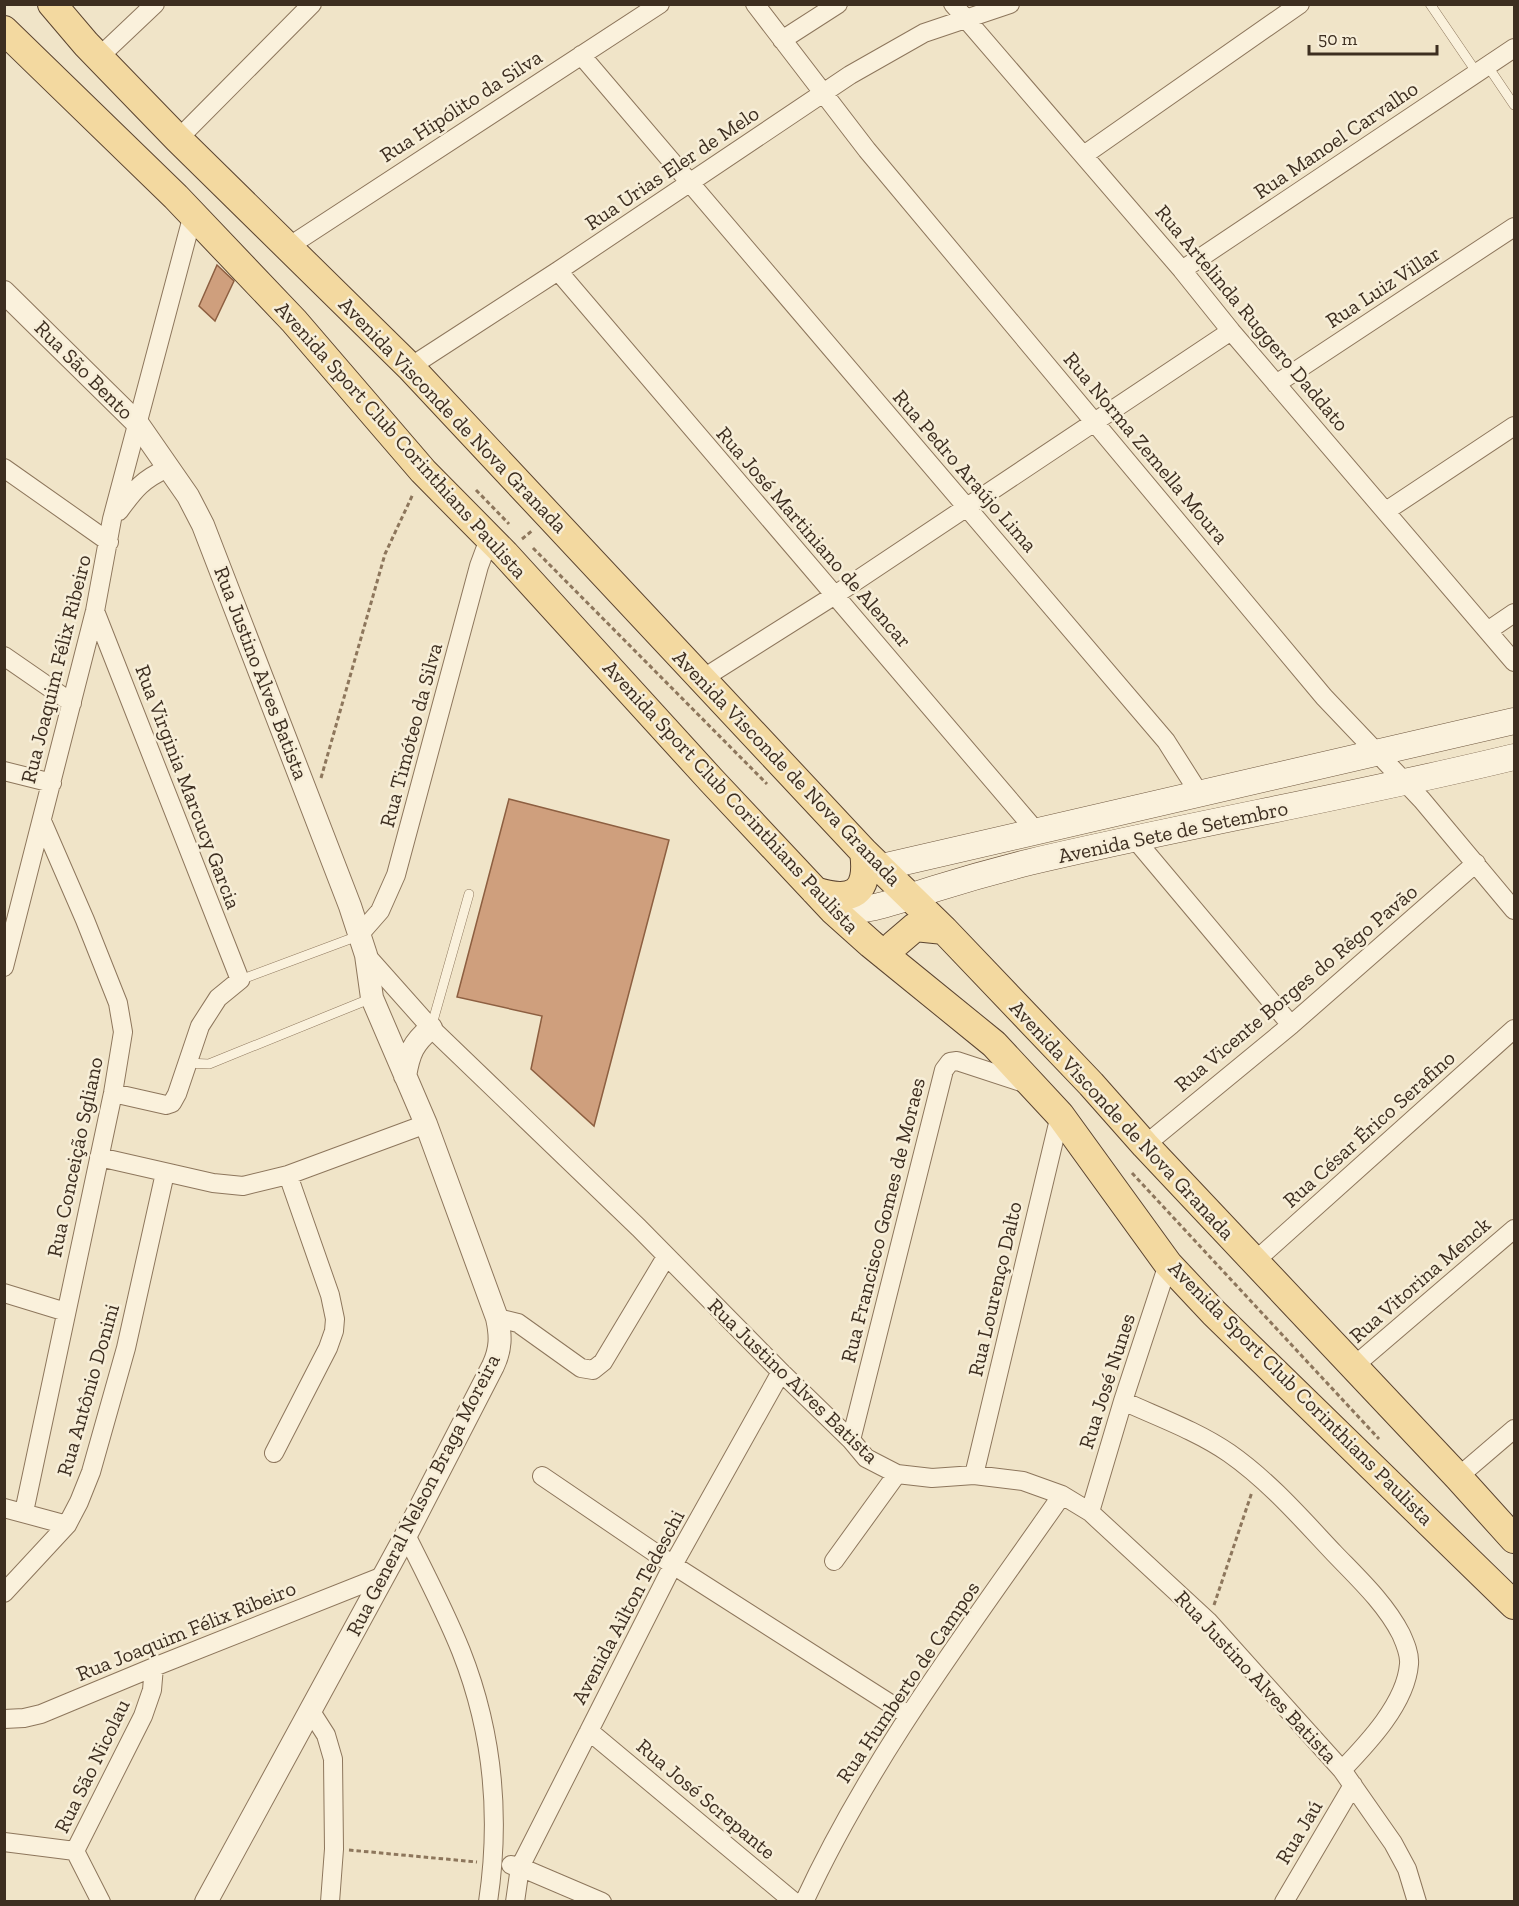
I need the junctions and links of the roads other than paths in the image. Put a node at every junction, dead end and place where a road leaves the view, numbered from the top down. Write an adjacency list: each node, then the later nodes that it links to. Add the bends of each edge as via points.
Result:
1 (30, 4): 16 (main road, via 60,34)
2 (52, 4): 16 (main road, Avenida Visconde de Nova Granada)
3 (155, 4): 16 (street)
4 (312, 4): 21 (street)
5 (660, 4): 17 (street, Rua Hipólito da Silva)
6 (755, 4): 14 (street, Rua Norma Zemella Moura)
7 (838, 4): 14 (street)
8 (953, 4): 12 (street, Rua Artelinda Ruggero Daddato)
9 (1010, 4): 12 (street, Rua Urias Eler de Melo)
10 (1300, 4): 22 (street)
11 (1430, 4): 18 (lane)
12 (965, 20): 19 (street, Rua Urias Eler de Melo, via 924,33); 22 (street, Rua Artelinda Ruggero Daddato)
13 (4, 30): 24 (main road, Avenida Sport Club Corinthians Paulista)
14 (782, 40): 19 (street, Rua Norma Zemella Moura)
15 (1515, 48): 18 (street, Rua Manoel Carvalho)
16 (92, 51): 21 (main road, Avenida Visconde de Nova Granada)
17 (580, 55): 23 (street, Rua Pedro Araújo Lima); 26 (street, Rua Hipólito da Silva)
18 (1482, 69): 20 (lane); 27 (street, Rua Manoel Carvalho)
19 (823, 94): 23 (street, Rua Urias Eler de Melo); 33 (street, Rua Norma Zemella Moura)
20 (1515, 105)
21 (178, 139): 26 (main road, Avenida Visconde de Nova Granada)
22 (1084, 155): 27 (street, Rua Artelinda Ruggero Daddato)
23 (689, 184): 28 (street, Rua Urias Eler de Melo); 38 (street, Rua Pedro Araújo Lima)
24 (193, 214): 34 (street, Rua Joaquim Félix Ribeiro); 42 (main road, Avenida Sport Club Corinthians Paulista, via 294,321 423,471)
25 (1515, 227): 32 (street, Rua Luiz Villar)
26 (288, 247): 31 (main road, Avenida Visconde de Nova Granada)
27 (1182, 270): 30 (street, Rua Artelinda Ruggero Daddato)
28 (558, 271): 31 (street, Rua Urias Eler de Melo); 43 (street, Rua José Martiniano de Alencar)
29 (4, 292): 34 (street, Rua São Bento)
30 (1231, 331): 32 (street, Rua Artelinda Ruggero Daddato); 33 (street)
31 (410, 367): 49 (main road, Avenida Visconde de Nova Granada)
32 (1276, 384): 39 (street, Rua Artelinda Ruggero Daddato)
33 (1095, 422): 38 (street); 52 (street, Rua Norma Zemella Moura, via 1324,697)
34 (138, 424): 37 (street, Rua Justino Alves Batista); 40 (street, Rua Joaquim Félix Ribeiro)
35 (1515, 426): 39 (street)
36 (4, 468): 41 (street)
37 (168, 468): 40 (street, Rua Joaquim Félix Ribeiro, via 149,477 132,492); 68 (street, Rua Justino Alves Batista, via 188,496 210,540)
38 (966, 506): 43 (street); 57 (street, Rua Pedro Araújo Lima, via 1166,741)
39 (1386, 511): 46 (street, Rua Artelinda Ruggero Daddato)
40 (112, 519): 41 (street, Rua Joaquim Félix Ribeiro)
41 (109, 542): 44 (street, Rua Joaquim Félix Ribeiro)
42 (512, 545): 65 (main road, Avenida Sport Club Corinthians Paulista); 68 (street, Rua Timóteo da Silva, via 479,566 396,875)
43 (835, 595): 49 (street); 59 (street, Rua José Martiniano de Alencar)
44 (95, 611): 50 (street, Rua Joaquim Félix Ribeiro); 71 (street, Rua Virginia Marcucy Garcia)
45 (1515, 613): 46 (street)
46 (1489, 630): 48 (street, Rua Artelinda Ruggero Daddato)
47 (4, 656): 50 (street)
48 (1515, 662)
49 (702, 679): 61 (main road, Avenida Visconde de Nova Granada)
50 (72, 703): 55 (street, Rua Joaquim Félix Ribeiro)
51 (1515, 721): 52 (main road, Avenida Sete de Setembro)
52 (1376, 753): 56 (street, Rua Norma Zemella Moura); 57 (main road, Avenida Sete de Setembro)
53 (1515, 757): 56 (main road, Avenida Sete de Setembro)
54 (4, 771): 55 (street)
55 (52, 783): 58 (street, Rua Joaquim Félix Ribeiro)
56 (1407, 784): 60 (main road, Avenida Sete de Setembro); 62 (street, Rua Norma Zemella Moura)
57 (1199, 793): 59 (main road, Avenida Sete de Setembro)
58 (42, 821): 70 (street, Rua Joaquim Félix Ribeiro); 79 (street, Rua Conceição Sgliano, via 118,1004 123,1032)
59 (1036, 831): 61 (main road, Avenida Sete de Setembro)
60 (1134, 838): 64 (main road, Avenida Sete de Setembro, via 1027,863); 73 (street)
61 (873, 860): 64 (main road, Avenida Visconde de Nova Granada); 65 (main road, via 852,894)
62 (1476, 863): 66 (street, Rua Norma Zemella Moura); 73 (street, Rua Vicente Borges do Rêgo Pavão)
63 (469, 894): 74 (lane)
64 (910, 897): 65 (main road, Avenida Sete de Setembro, via 853,912); 67 (main road, Avenida Visconde de Nova Granada)
65 (824, 900): 69 (main road, Avenida Sport Club Corinthians Paulista)
66 (1515, 910)
67 (944, 930): 69 (main road, via 915,927); 82 (main road, Avenida Visconde de Nova Granada)
68 (363, 945): 71 (lane); 72 (street, Rua General Nelson Braga Moreira); 74 (street, Rua Justino Alves Batista)
69 (886, 956): 78 (main road, Avenida Sport Club Corinthians Paulista, via 994,1044)
70 (4, 967)
71 (240, 980): 76 (street, via 208,1012)
72 (372, 998): 76 (lane, via 209,1064); 77 (street, Rua General Nelson Braga Moreira)
73 (1291, 1025): 82 (street, Rua Vicente Borges do Rêgo Pavão)
74 (431, 1028): 77 (street, via 409,1056); 87 (street, Rua Justino Alves Batista)
75 (1515, 1029): 88 (street, Rua César Érico Serafino)
76 (186, 1064): 79 (street, via 172,1103)
77 (405, 1076): 81 (street, Rua General Nelson Braga Moreira)
78 (1032, 1085): 80 (main road, Avenida Sport Club Corinthians Paulista); 97 (street, Rua Francisco Gomes de Moraes, via 957,1061 950,1062 944,1070)
79 (113, 1093): 83 (street, Rua Conceição Sgliano)
80 (1060, 1115): 89 (main road, Avenida Sport Club Corinthians Paulista); 100 (street, Rua Lourenço Dalto)
81 (426, 1124): 85 (street); 92 (street, Rua General Nelson Braga Moreira)
82 (1145, 1145): 88 (main road, Avenida Visconde de Nova Granada)
83 (99, 1157): 84 (street); 91 (street, Rua Conceição Sgliano)
84 (165, 1173): 85 (street, via 243,1186); 107 (street, Rua Antônio Donini, via 103,1432 91,1472)
85 (288, 1175): 98 (street, via 325,1278 335,1319 328,1348)
86 (1515, 1229): 93 (street, Rua Vitorina Menck)
87 (666, 1257): 92 (street, via 603,1362 594,1370 581,1368 518,1323); 94 (street, Rua Justino Alves Batista)
88 (1254, 1262): 93 (main road, Avenida Visconde de Nova Granada)
89 (1168, 1264): 95 (street, Rua José Nunes); 114 (main road, Avenida Sport Club Corinthians Paulista)
90 (4, 1293): 91 (street)
91 (66, 1312): 105 (street, Rua Conceição Sgliano)
92 (497, 1318): 108 (street, Rua General Nelson Braga Moreira, via 500,1351)
93 (1354, 1366): 102 (main road, Avenida Visconde de Nova Granada)
94 (781, 1372): 97 (street, Rua Justino Alves Batista); 111 (street, Avenida Ailton Tedeschi)
95 (1123, 1401): 106 (street, Rua José Nunes); 120 (street, via 1208,1440 1257,1475 1361,1581 1400,1632 1409,1662 1399,1696 1376,1732)
96 (1515, 1429): 102 (street)
97 (851, 1440): 99 (street, Rua Justino Alves Batista, via 866,1458)
98 (273, 1453)
99 (897, 1474): 100 (street, Rua Justino Alves Batista, via 932,1478); 110 (street)
100 (974, 1474): 103 (street, Rua Justino Alves Batista, via 1023,1481)
101 (542, 1476): 111 (street)
102 (1458, 1477): 109 (main road, Avenida Visconde de Nova Granada)
103 (1062, 1495): 106 (street, Rua Justino Alves Batista); 117 (street, Rua Humberto de Campos)
104 (4, 1508): 105 (street)
105 (24, 1512): 107 (street)
106 (1090, 1512): 120 (street, Rua Justino Alves Batista, via 1208,1621)
107 (67, 1525): 113 (street, Rua Antônio Donini)
108 (406, 1535): 112 (street, Rua General Nelson Braga Moreira); 124 (street, via 460,1649 479,1706 493,1776)
109 (1515, 1539)
110 (834, 1561)
111 (673, 1565): 117 (street); 119 (street, Avenida Ailton Tedeschi)
112 (383, 1576): 115 (street, Rua Joaquim Félix Ribeiro); 116 (street, Rua General Nelson Braga Moreira)
113 (4, 1593)
114 (1515, 1605)
115 (154, 1667): 118 (street, Rua Joaquim Félix Ribeiro, via 41,1714); 123 (street, Rua São Nicolau, via 152,1690 143,1716)
116 (310, 1710): 127 (street, Rua General Nelson Braga Moreira); 128 (street, via 326,1734 333,1759)
117 (908, 1715): 133 (street, Rua Humberto de Campos, via 847,1816)
118 (4, 1719)
119 (589, 1731): 125 (street, Avenida Ailton Tedeschi); 132 (street, Rua José Screpante)
120 (1342, 1770): 121 (street, Rua Justino Alves Batista)
121 (1353, 1785): 134 (street, Rua Jaú); 135 (street, Rua Justino Alves Batista, via 1393,1843 1407,1869)
122 (4, 1842): 123 (street, Rua São Nicolau)
123 (75, 1851): 126 (street)
124 (494, 1863): 125 (street); 129 (street)
125 (520, 1867): 130 (street, Avenida Ailton Tedeschi); 131 (street)
126 (101, 1902)
127 (206, 1902)
128 (330, 1902)
129 (488, 1902)
130 (515, 1902)
131 (602, 1902)
132 (794, 1902)
133 (804, 1902)
134 (1284, 1902)
135 (1417, 1902)

